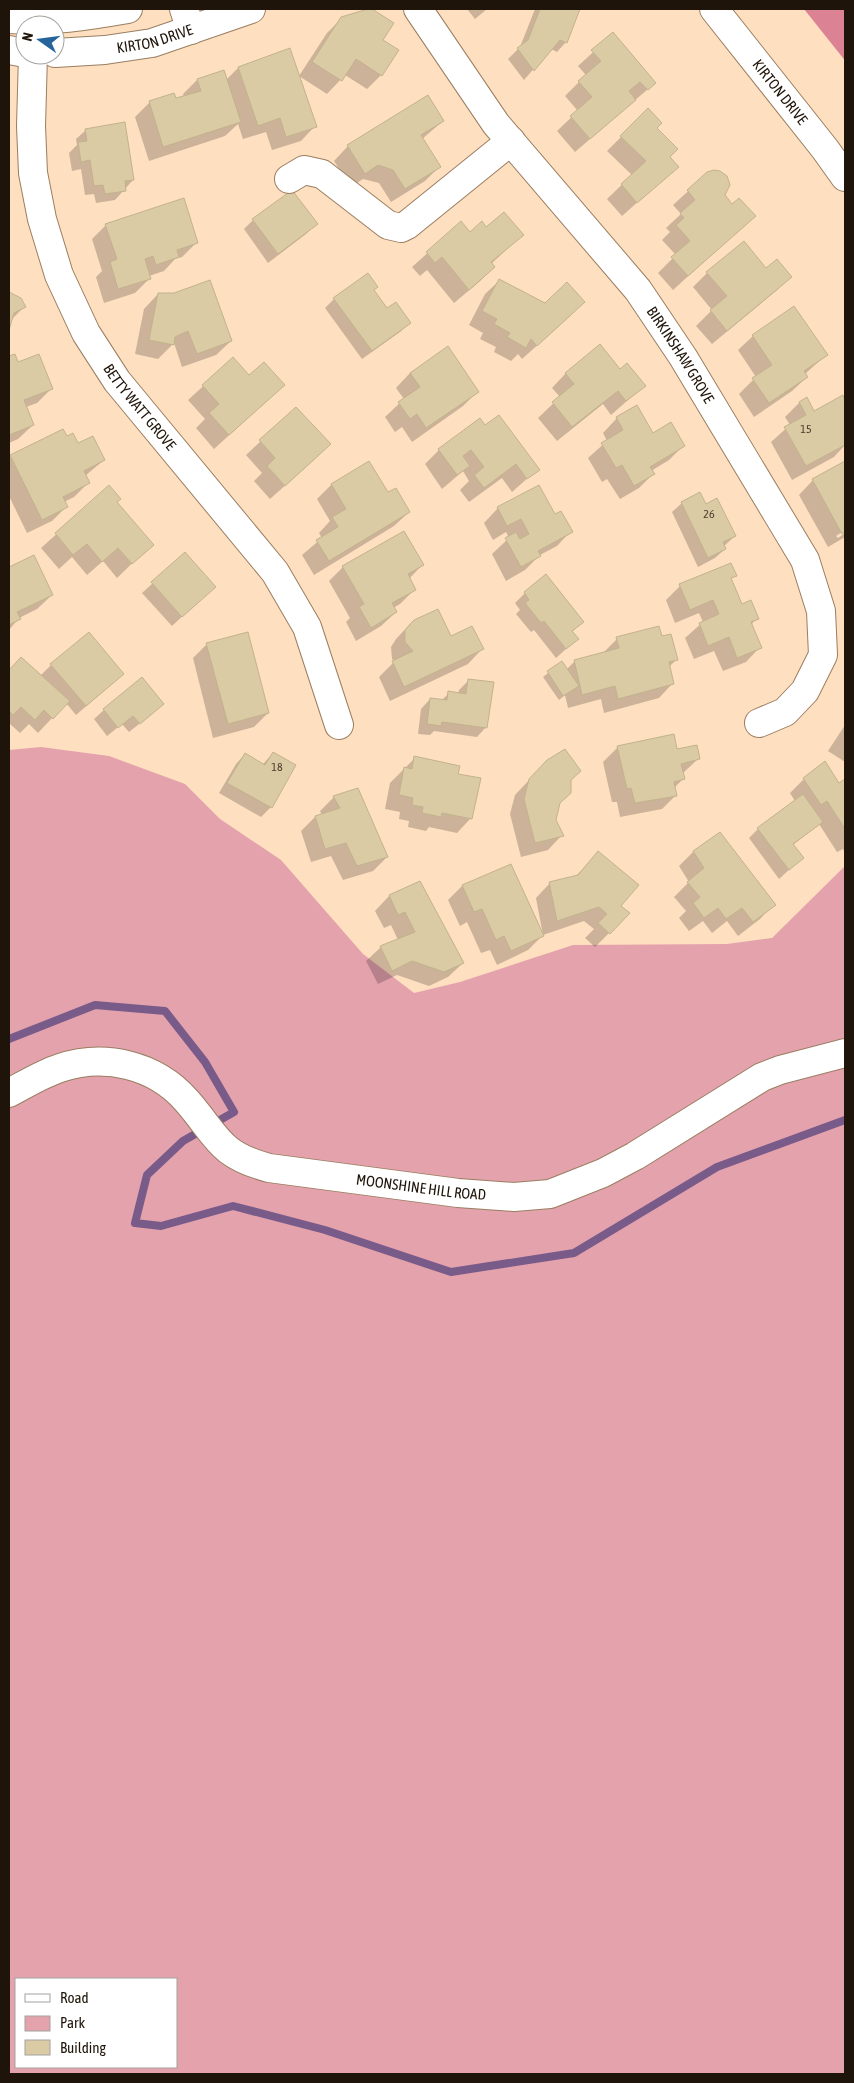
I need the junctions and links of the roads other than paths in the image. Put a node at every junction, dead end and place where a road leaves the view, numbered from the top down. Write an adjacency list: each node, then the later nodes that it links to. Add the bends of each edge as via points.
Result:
1 (128, 9): 5 (street)
2 (251, 9): 6 (street, KIRTON DRIVE)
3 (418, 9): 9 (street, BIRKINSHAW GROVE)
4 (714, 9): 10 (street, KIRTON DRIVE)
5 (65, 18)
6 (188, 19): 7 (street, KIRTON DRIVE, via 152,43)
7 (65, 52)
8 (33, 65): 13 (street, BETTY WATT GROVE, via 30,126 33,173 42,219 59,275 86,333 117,381 274,572 307,627)
9 (511, 141): 11 (street, via 401,228 388,225 322,174 304,170); 12 (street, BIRKINSHAW GROVE, via 638,290 683,357 805,560 821,611 823,655 805,692 786,712)
10 (845, 177)
11 (289, 179)
12 (759, 723)
13 (339, 725)
14 (845, 1052): 15 (street, MOONSHINE HILL ROAD, via 762,1077 636,1156 587,1180 550,1194 514,1197 458,1193 269,1168 238,1157 219,1143 188,1101 167,1082 145,1070 118,1063 92,1062 61,1068)
15 (9, 1093)

